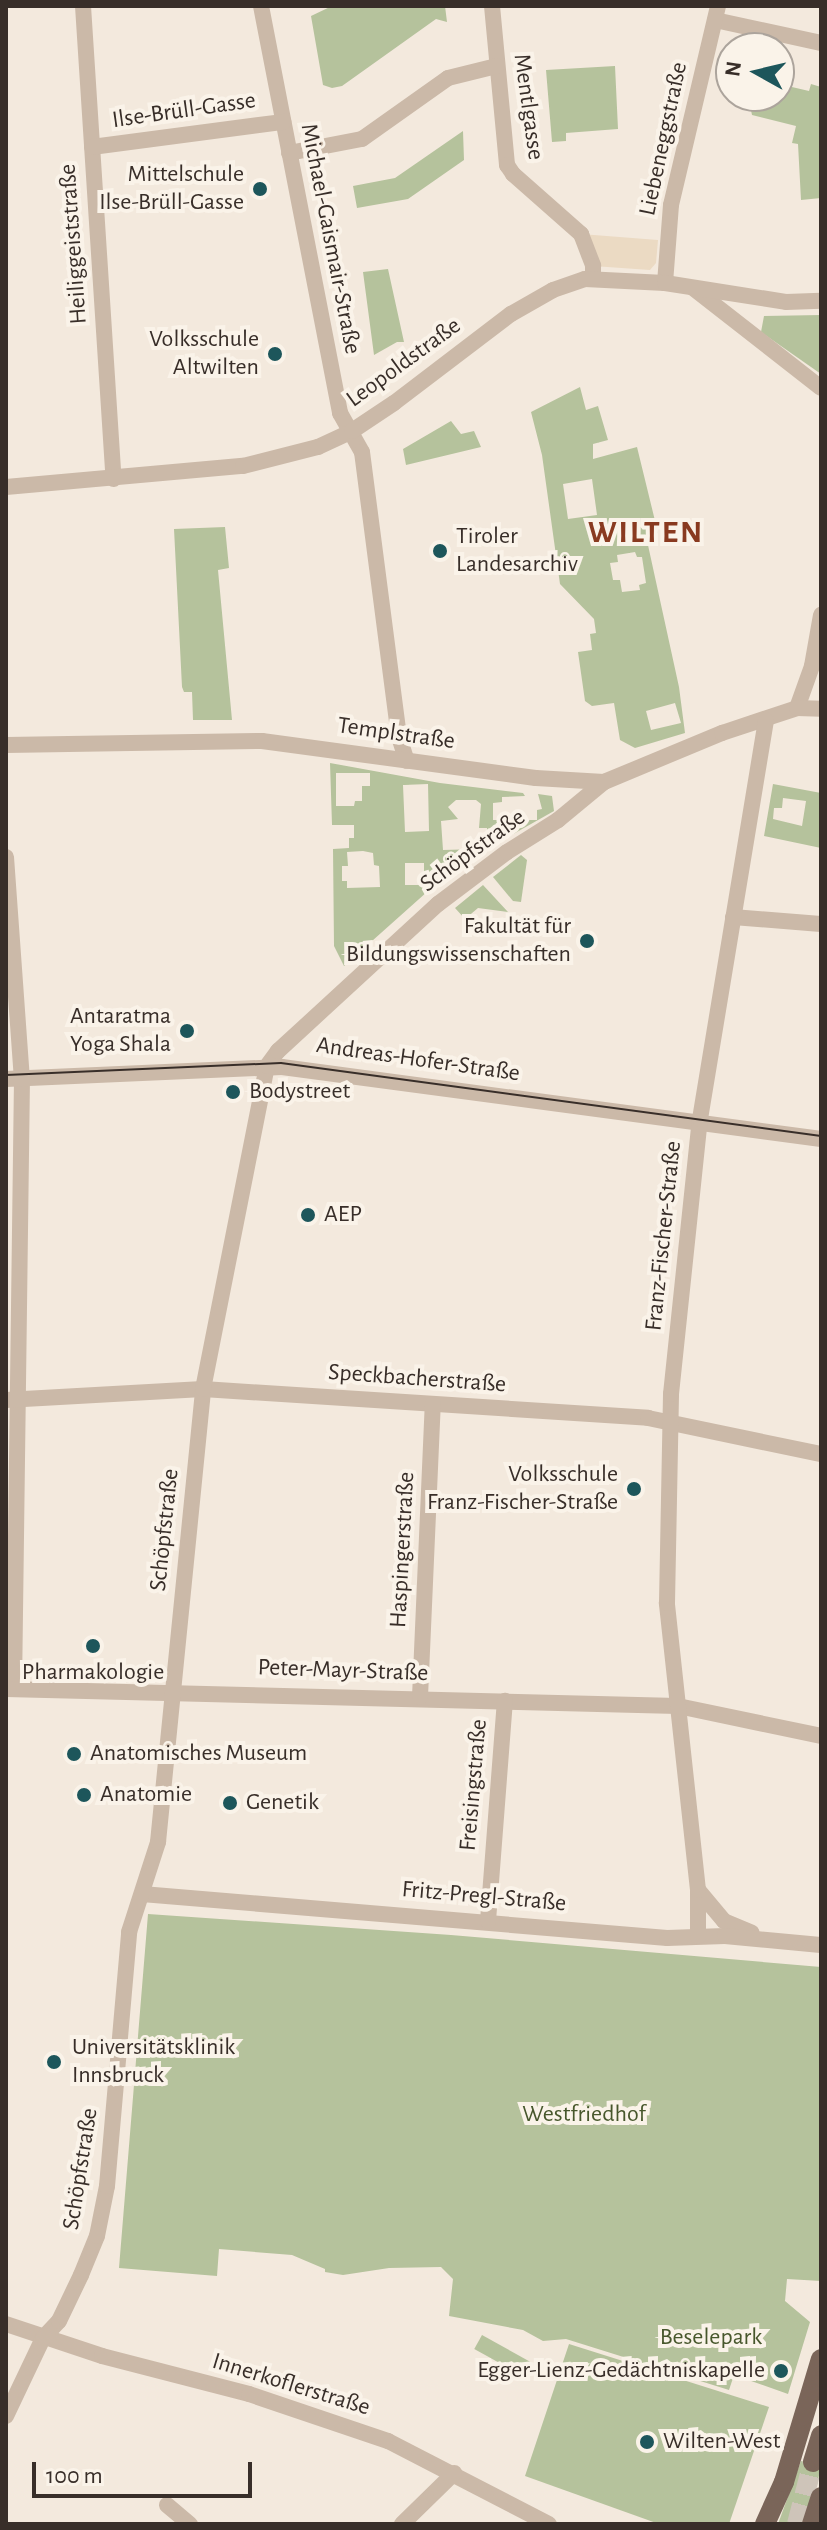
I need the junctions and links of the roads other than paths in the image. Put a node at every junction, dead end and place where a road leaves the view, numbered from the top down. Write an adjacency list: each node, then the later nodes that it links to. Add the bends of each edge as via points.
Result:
1 (83, 6): 8 (street, Heiliggeiststraße)
2 (261, 6): 7 (street, Michael-Gaismair-Straße)
3 (492, 6): 6 (street, Mentlgasse)
4 (716, 13): 5 (street); 11 (street, Liebeneggstraße, via 671,205)
5 (821, 43)
6 (497, 66): 9 (street, via 448,78 362,139); 10 (street, Mentlgasse, via 508,168 581,234)
7 (283, 122): 8 (street, Ilse-Brüll-Gasse); 9 (street, Michael-Gaismair-Straße)
8 (92, 147): 16 (street, Heiliggeiststraße)
9 (289, 153): 15 (street, Michael-Gaismair-Straße, via 340,413)
10 (593, 278): 11 (street, Leopoldstraße); 15 (street, Leopoldstraße, via 553,290 511,314)
11 (665, 283): 12 (street, Leopoldstraße)
12 (692, 287): 13 (street, Leopoldstraße, via 786,302); 14 (street)
13 (821, 301)
14 (821, 388)
15 (352, 431): 16 (street, Leopoldstraße, via 275,461); 23 (street, Michael-Gaismair-Straße, via 362,452 399,737)
16 (114, 479): 17 (street, Leopoldstraße)
17 (6, 487)
18 (821, 615): 19 (street, via 812,666)
19 (797, 708): 20 (street); 21 (street)
20 (821, 709)
21 (766, 720): 24 (street); 27 (street, Franz-Fischer-Straße)
22 (6, 745): 23 (street, Templstraße, via 262,741)
23 (407, 761): 24 (street, Templstraße)
24 (604, 782): 29 (street, Schöpfstraße, via 438,904)
25 (6, 857): 26 (street)
26 (8, 891): 30 (street)
27 (733, 917): 28 (street); 31 (street, Franz-Fischer-Straße)
28 (821, 924)
29 (267, 1066): 30 (street, Andreas-Hofer-Straße); 31 (street, Andreas-Hofer-Straße); 33 (street, Schöpfstraße)
30 (14, 1078): 34 (street)
31 (700, 1123): 32 (street, Andreas-Hofer-Straße); 36 (street, Franz-Fischer-Straße)
32 (821, 1139)
33 (203, 1389): 34 (street, Speckbacherstraße); 35 (street, Speckbacherstraße); 39 (street, Schöpfstraße)
34 (13, 1400): 38 (street)
35 (433, 1404): 36 (street, Speckbacherstraße); 40 (street, Haspingerstraße)
36 (670, 1422): 37 (street, Speckbacherstraße); 42 (street, Franz-Fischer-Straße, via 667,1603)
37 (821, 1454)
38 (10, 1689): 39 (street, Peter-Mayr-Straße)
39 (174, 1691): 40 (street, Peter-Mayr-Straße); 45 (street, Schöpfstraße, via 158,1842)
40 (420, 1697): 41 (street, Peter-Mayr-Straße)
41 (505, 1701): 42 (street, Peter-Mayr-Straße); 46 (street, Freisingstraße)
42 (678, 1706): 43 (street, Peter-Mayr-Straße); 44 (street, Franz-Fischer-Straße)
43 (821, 1736)
44 (698, 1890): 47 (street, Franz-Fischer-Straße); 48 (street, via 724,1921)
45 (142, 1894): 46 (street, Fritz-Pregl-Straße); 51 (street, Schöpfstraße, via 129,1932 107,2186 97,2236 59,2321)
46 (488, 1921): 47 (street, Fritz-Pregl-Straße, via 667,1938)
47 (698, 1936): 48 (street, Fritz-Pregl-Straße)
48 (767, 1939): 49 (street, Fritz-Pregl-Straße)
49 (821, 1945)
50 (6, 2324): 51 (street, Innerkoflerstraße)
51 (43, 2338): 53 (street, Schöpfstraße); 56 (street, Innerkoflerstraße, via 307,2413 388,2441)
52 (821, 2359): 62 (main road, via 784,2482)
53 (6, 2416)
54 (821, 2435): 55 (main road)
55 (813, 2462)
56 (454, 2473): 60 (street); 61 (street, Innerkoflerstraße)
57 (821, 2497): 63 (main road)
58 (167, 2505): 59 (street)
59 (190, 2524)
60 (402, 2524)
61 (549, 2524)
62 (765, 2524)
63 (812, 2524)

